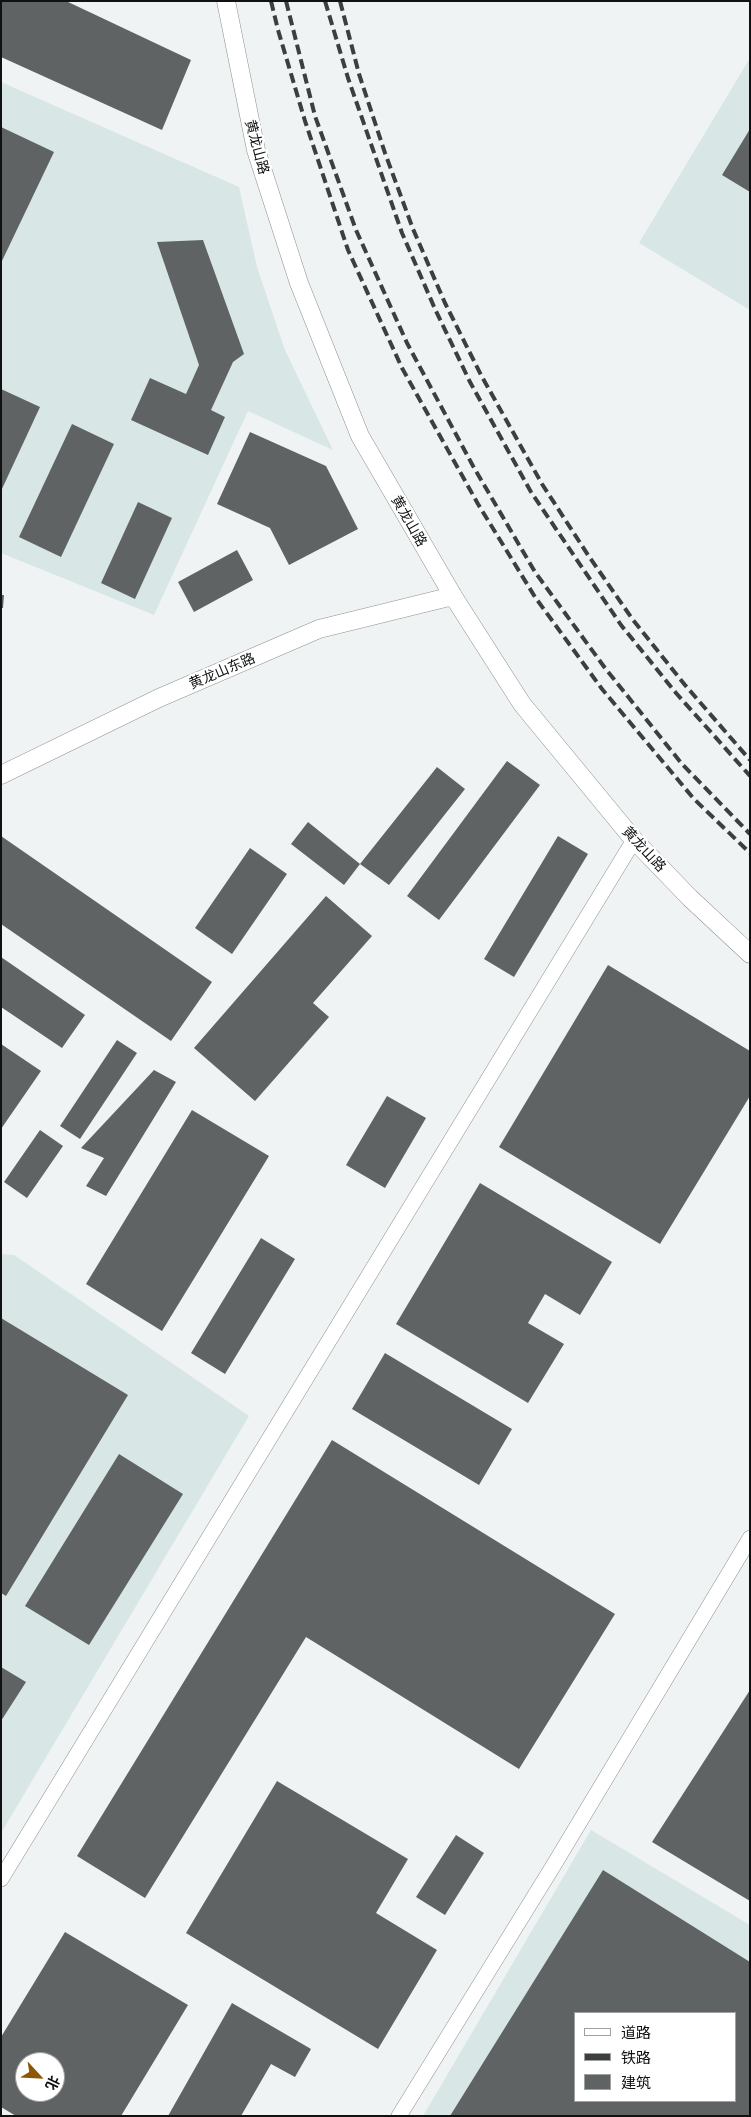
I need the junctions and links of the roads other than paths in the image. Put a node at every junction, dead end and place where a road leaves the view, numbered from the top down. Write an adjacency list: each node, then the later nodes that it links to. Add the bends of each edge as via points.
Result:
1 (226, 1): 2 (street, 黄龙山路, via 256,150 299,283 360,436)
2 (453, 596): 3 (street, 黄龙山东路, via 319,629 159,698); 4 (street, 黄龙山路, via 522,704)
3 (1, 775)
4 (634, 840): 5 (street, 黄龙山路); 7 (street)
5 (750, 954)
6 (750, 1538): 8 (street)
7 (1, 1879)
8 (399, 2116)

